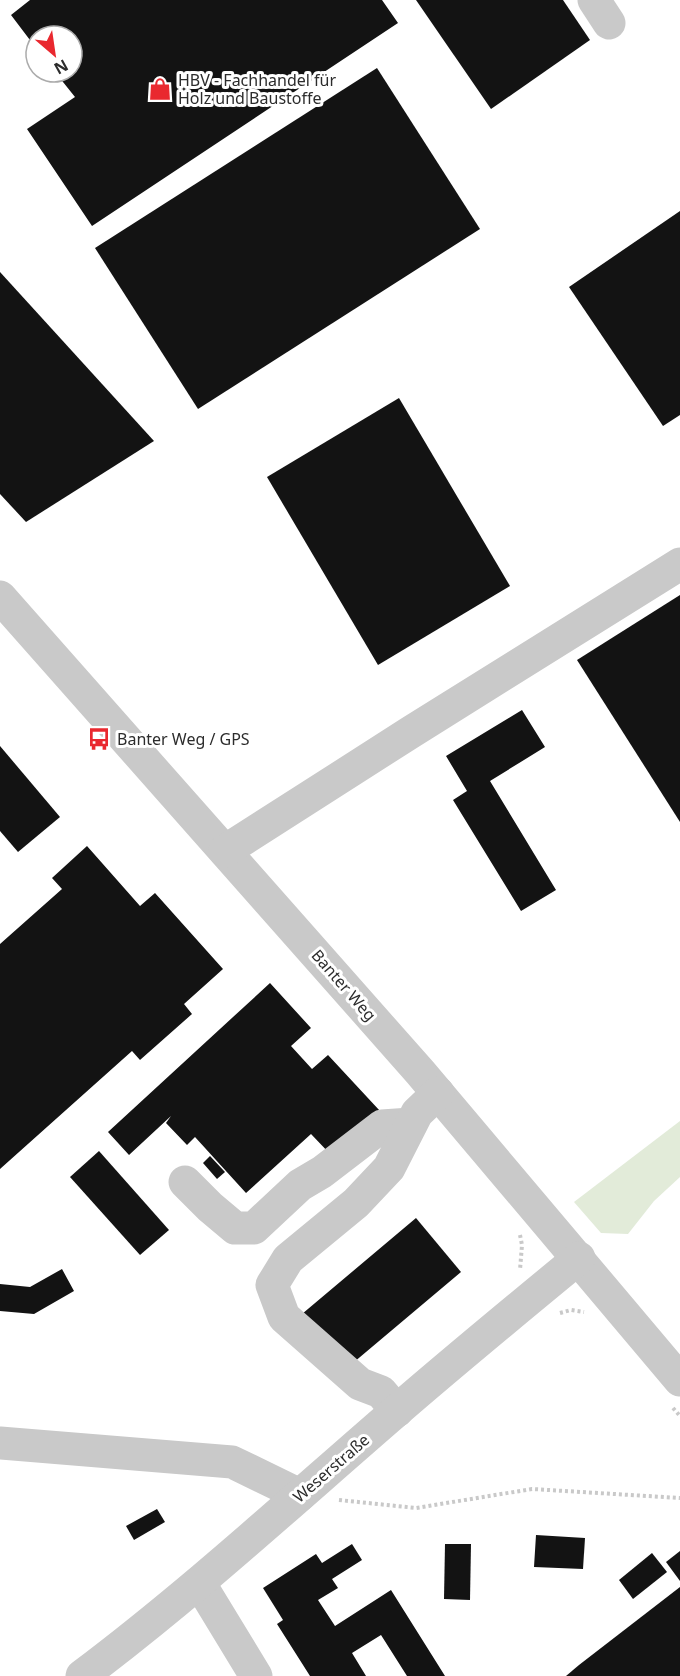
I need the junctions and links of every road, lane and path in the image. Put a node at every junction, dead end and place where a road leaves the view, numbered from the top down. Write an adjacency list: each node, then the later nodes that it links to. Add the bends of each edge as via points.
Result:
1 (680, 564): 3 (street)
2 (0, 597): 3 (street, Banter Weg)
3 (225, 851): 4 (street, Banter Weg)
4 (438, 1093): 5 (street); 8 (street, Banter Weg)
5 (411, 1124): 6 (street, via 382,1126 300,1185 254,1228 235,1228); 13 (street, via 388,1168 356,1203 288,1259 272,1285 284,1317 360,1384 381,1392)
6 (185, 1182)
7 (515, 1226): 9 (path, via 522,1245)
8 (579, 1258): 12 (street, Banter Weg); 13 (street, Weserstraße)
9 (516, 1279)
10 (552, 1314): 11 (path, via 571,1310)
11 (591, 1315)
12 (678, 1387): 14 (path)
13 (396, 1410): 16 (street, Weserstraße)
14 (680, 1416)
15 (0, 1443): 16 (street, via 232,1462)
16 (300, 1495): 17 (path, via 416,1508 532,1489); 18 (street, Weserstraße)
17 (680, 1498)
18 (200, 1584): 19 (street); 20 (street, Weserstraße)
19 (246, 1672)
20 (82, 1676)

